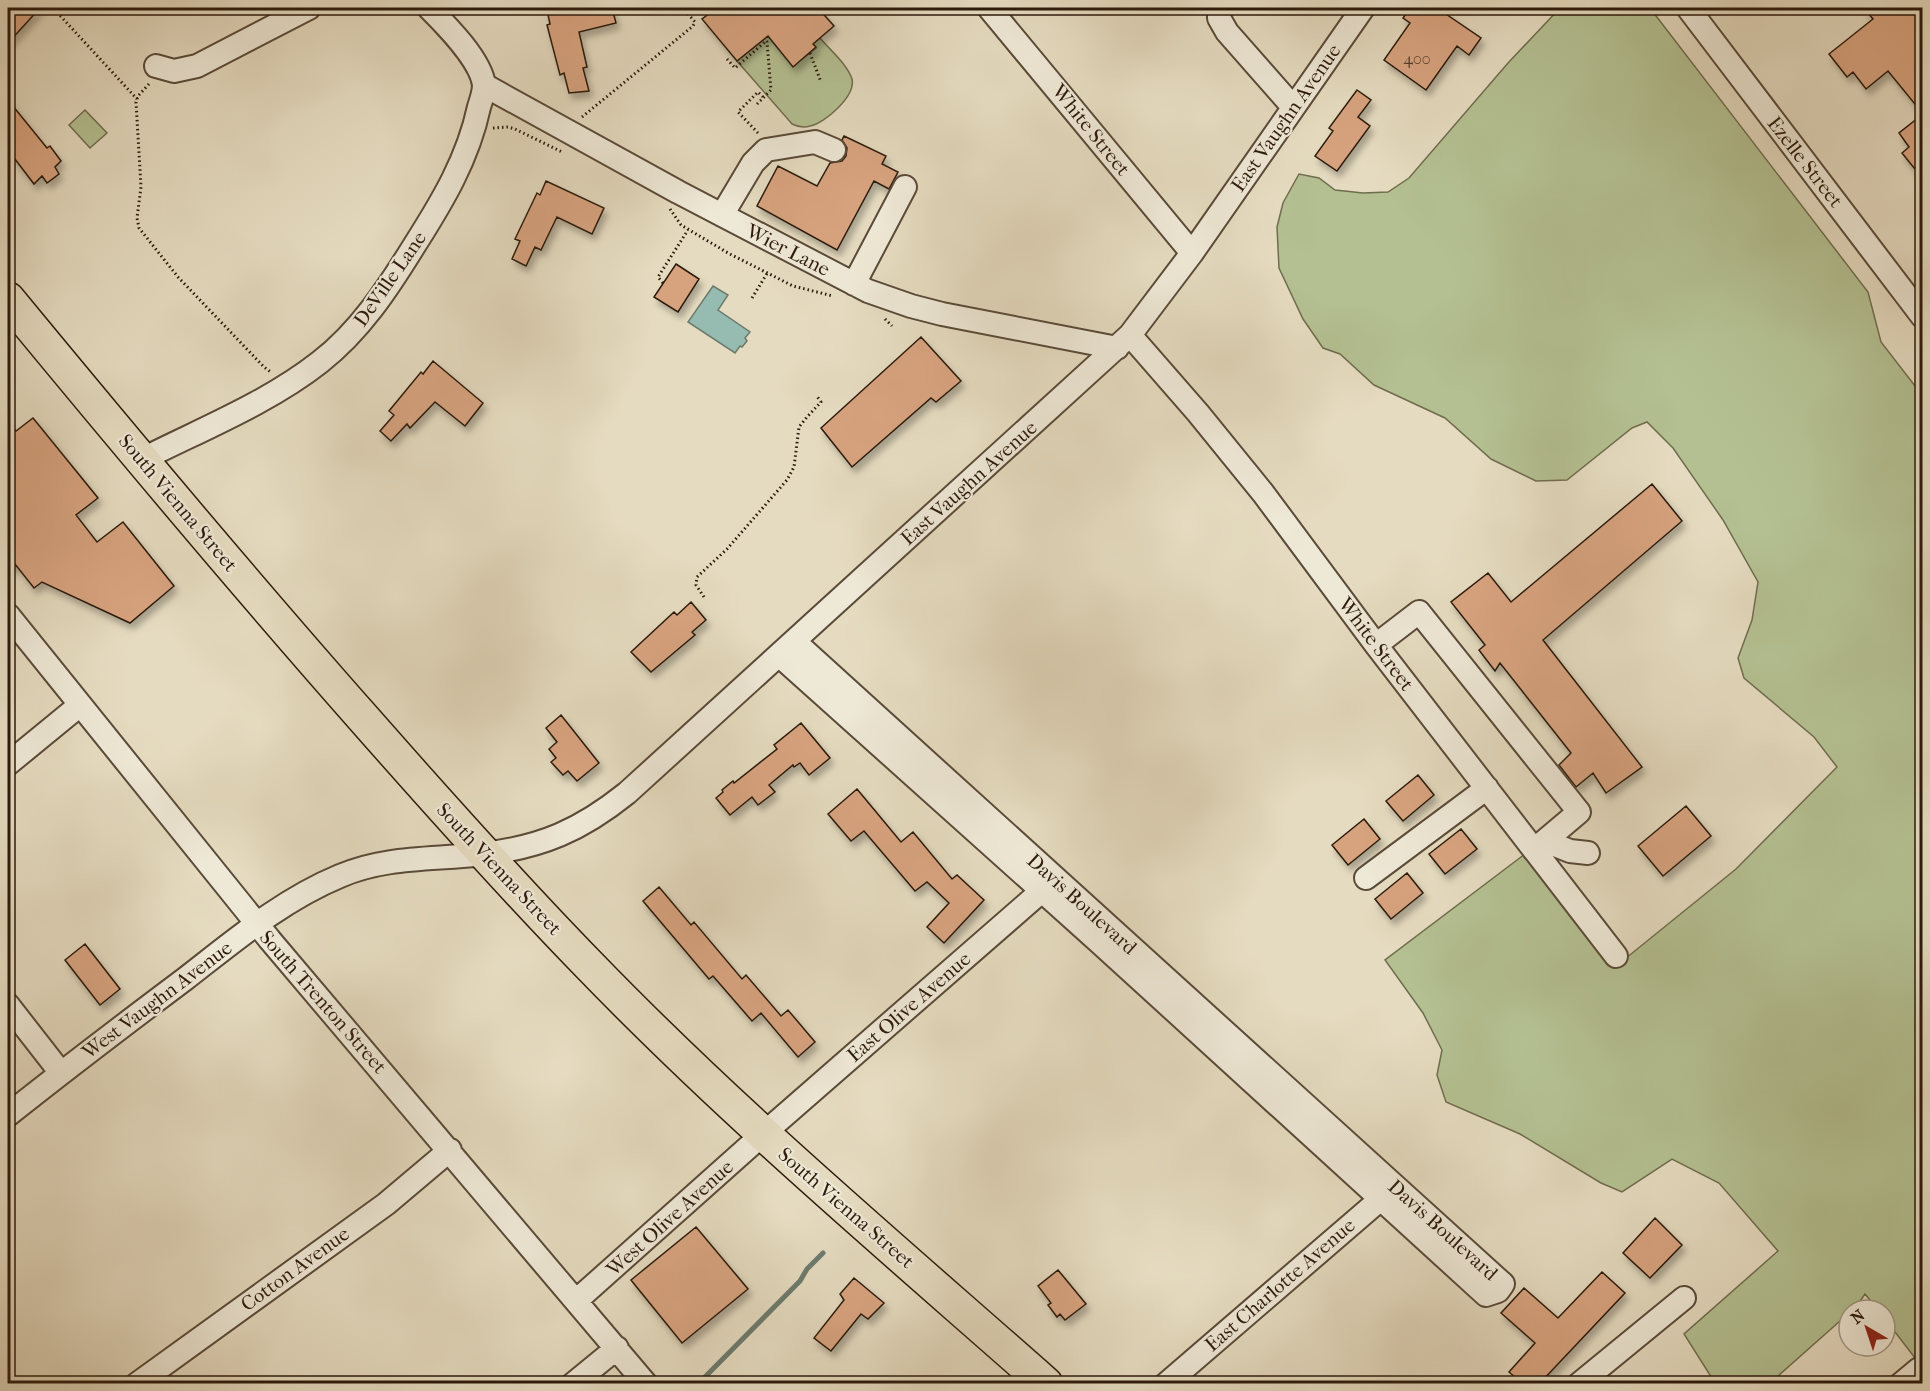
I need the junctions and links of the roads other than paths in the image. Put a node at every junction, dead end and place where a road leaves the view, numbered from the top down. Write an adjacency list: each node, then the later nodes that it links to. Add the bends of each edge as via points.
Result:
1 (309, 8): 7 (street, via 197,66)
2 (429, 8): 8 (street, via 471,57)
3 (990, 8): 13 (street, White Street)
4 (1219, 8): 9 (street, via 1227,32)
5 (1362, 8): 9 (street, East Vaughn Avenue)
6 (1688, 8): 16 (street, Ezelle Street)
7 (154, 73)
8 (484, 85): 12 (street, Wier Lane); 18 (street, DeVille Lane, via 472,136 456,176 386,291 351,335 321,362 278,391)
9 (1293, 107): 13 (street, East Vaughn Avenue)
10 (834, 150): 12 (street, via 815,142 766,150 753,163)
11 (905, 187): 14 (street)
12 (722, 215): 14 (street, Wier Lane)
13 (1192, 253): 17 (street, East Vaughn Avenue)
14 (847, 291): 17 (street, Wier Lane, via 868,291 911,306)
15 (8, 299): 18 (highway, South Vienna Street)
16 (1923, 316)
17 (1124, 342): 20 (street, White Street, via 1198,413); 21 (street, East Vaughn Avenue)
18 (141, 460): 27 (highway, South Vienna Street)
19 (8, 615): 22 (street, South Trenton Street)
20 (1376, 645): 24 (street, White Street); 25 (street, via 1419,612 1579,812)
21 (788, 649): 27 (street, East Vaughn Avenue, via 608,808 566,834 538,844); 29 (street, Davis Boulevard)
22 (80, 705): 23 (street); 30 (street, South Trenton Street)
23 (8, 764)
24 (1487, 788): 25 (street, White Street); 28 (street)
25 (1540, 846): 26 (street); 31 (street, White Street)
26 (1588, 853)
27 (483, 854): 30 (street, West Vaughn Avenue, via 373,864 308,891); 35 (highway, South Vienna Street)
28 (1366, 878)
29 (1048, 885): 35 (street, East Olive Avenue); 37 (street, Davis Boulevard)
30 (256, 924): 33 (street, West Vaughn Avenue); 36 (street, South Trenton Street)
31 (1616, 956)
32 (8, 1005): 33 (street)
33 (61, 1073): 34 (street, West Vaughn Avenue)
34 (8, 1115)
35 (762, 1135): 39 (street, West Olive Avenue); 45 (highway, South Vienna Street)
36 (450, 1150): 39 (street, South Trenton Street); 42 (street, Cotton Avenue, via 386,1204)
37 (1388, 1193): 37 (street, Davis Boulevard, via 1486,1295 1498,1291 1503,1284); 46 (street, East Charlotte Avenue)
38 (1683, 1298): 47 (street)
39 (577, 1300): 40 (street, South Trenton Street)
40 (617, 1348): 43 (street); 44 (street, South Trenton Street)
41 (1919, 1369): 48 (street)
42 (144, 1382)
43 (573, 1383)
44 (646, 1383)
45 (1047, 1383)
46 (1166, 1383)
47 (1579, 1383)
48 (1901, 1383)

